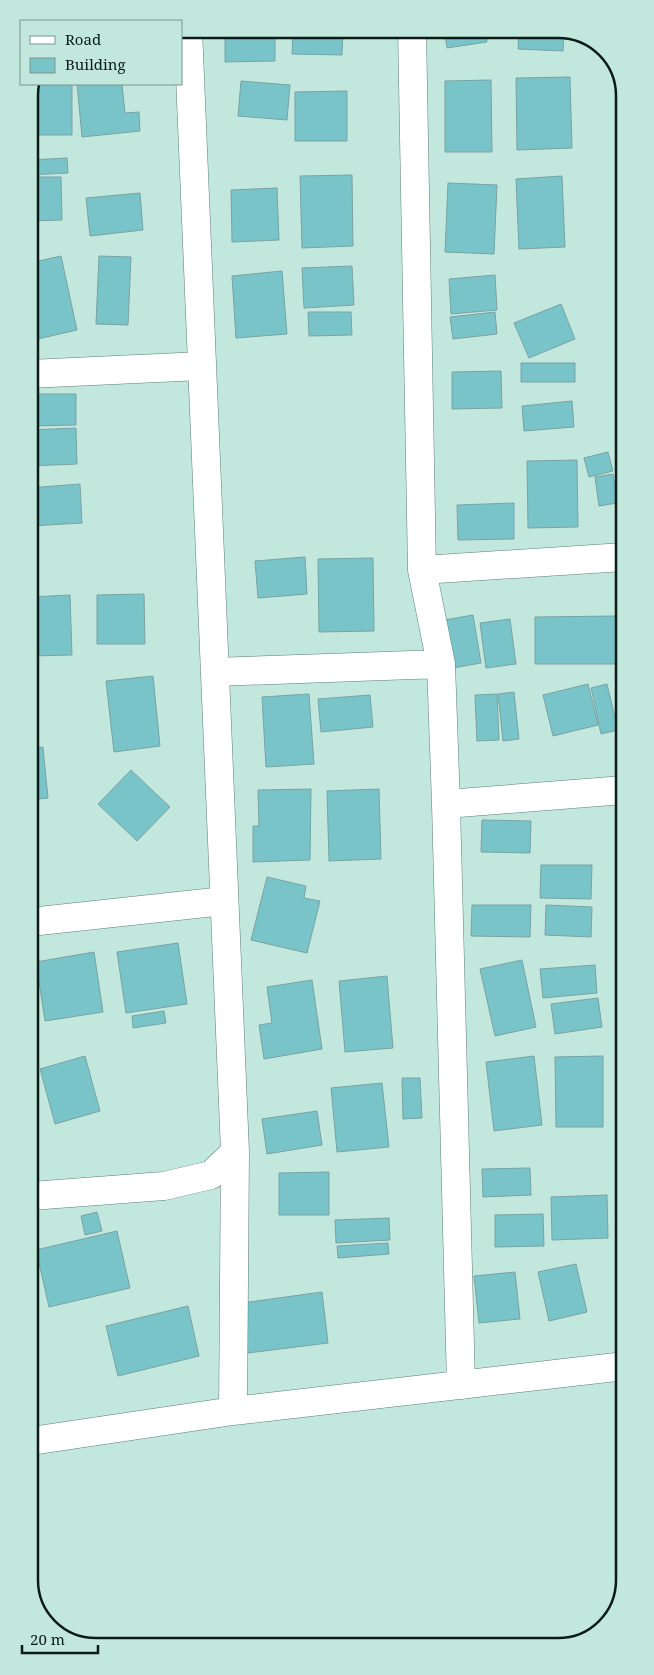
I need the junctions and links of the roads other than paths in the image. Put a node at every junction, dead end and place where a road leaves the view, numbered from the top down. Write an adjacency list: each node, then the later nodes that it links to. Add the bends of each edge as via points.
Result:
1 (188, 38): 3 (street)
2 (412, 38): 6 (street)
3 (202, 366): 4 (street); 8 (street)
4 (38, 374)
5 (616, 558): 6 (street)
6 (422, 570): 7 (street)
7 (441, 664): 8 (street); 10 (street)
8 (215, 672): 11 (street)
9 (616, 791): 10 (street)
10 (446, 804): 16 (street)
11 (224, 901): 12 (street); 13 (street)
12 (38, 921)
13 (235, 1152): 14 (street, via 211,1175 164,1186); 17 (street)
14 (38, 1195)
15 (616, 1367): 16 (street)
16 (461, 1385): 17 (street)
17 (233, 1411): 18 (street)
18 (38, 1440)

